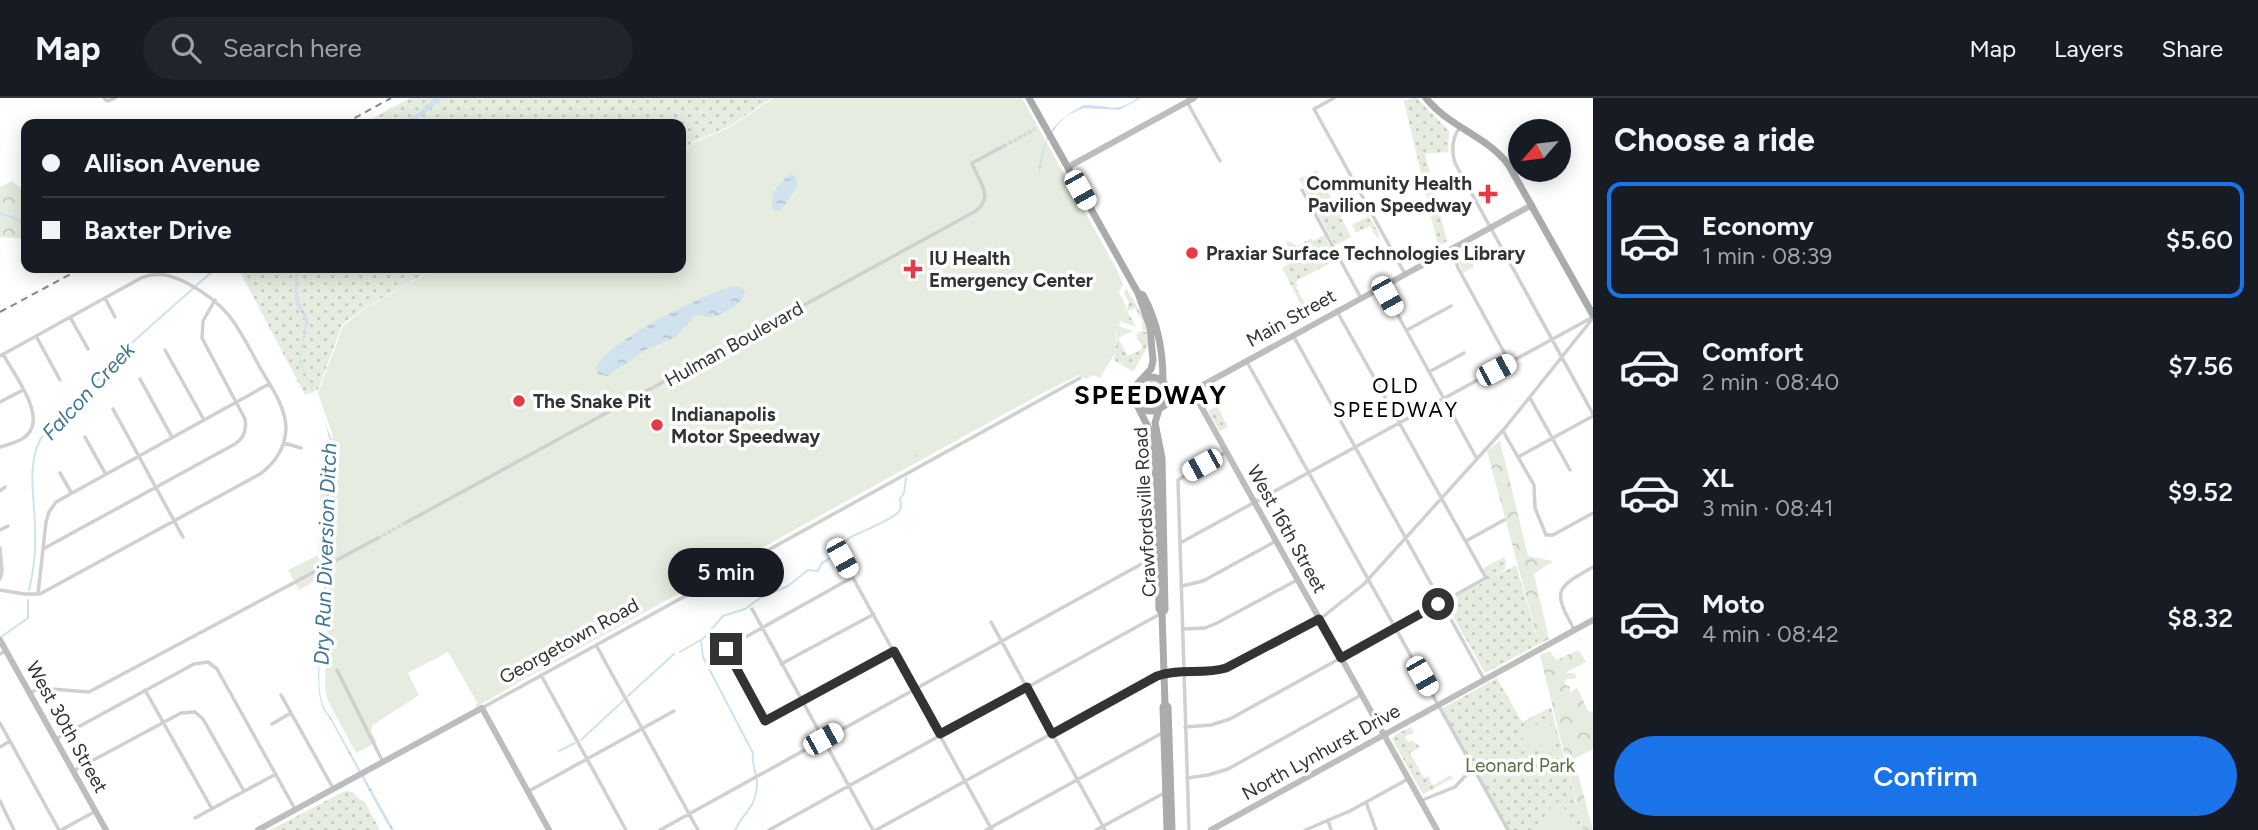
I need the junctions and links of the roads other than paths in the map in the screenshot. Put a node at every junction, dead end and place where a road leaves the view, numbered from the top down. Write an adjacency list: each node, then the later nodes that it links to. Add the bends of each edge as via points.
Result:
1 (104, 98): 2 (street)
2 (115, 98)
3 (1029, 98): 11 (main road)
4 (1194, 98): 7 (street)
5 (1334, 98): 16 (street, via 1314,109)
6 (1426, 98): 8 (main road)
7 (1187, 102): 10 (street); 11 (street)
8 (1460, 127): 13 (main road, via 1500,154); 14 (street, via 1454,139 1454,161)
9 (1004, 146): 82 (street, Hulman Boulevard, via 972,163 985,191 976,211)
10 (1220, 161)
11 (1068, 167): 18 (main road)
12 (1302, 190): 20 (street)
13 (1532, 205): 14 (street, Main Street); 26 (main road)
14 (1490, 228): 15 (street, Main Street); 30 (street)
15 (1452, 248): 16 (street, Main Street); 37 (street, via 1458,269)
16 (1405, 274): 17 (street, Main Street)
17 (1382, 286): 20 (street, Main Street); 27 (street)
18 (1138, 293): 42 (main road, via 1150,327 1153,359); 43 (main road, via 1157,327)
19 (105, 298): 21 (street, via 153,274 171,275); 24 (street); 25 (street)
20 (1361, 298): 23 (street, Main Street)
21 (215, 300): 44 (street, via 234,320); 50 (street, via 203,321 202,338)
22 (1451, 306): 27 (street)
23 (1337, 311): 28 (street, Main Street); 56 (street)
24 (70, 317): 29 (street); 31 (street)
25 (115, 317)
26 (1593, 317): 30 (street); 35 (street)
27 (1406, 330): 38 (street)
28 (1293, 335): 36 (street, Main Street); 63 (street)
29 (36, 336): 34 (street); 40 (street)
30 (1552, 340): 35 (street); 37 (street)
31 (88, 349)
32 (165, 350): 55 (street)
33 (1464, 353): 38 (street)
34 (2, 355): 45 (street)
35 (1562, 358): 47 (street); 54 (street)
36 (1246, 360): 46 (street, Main Street); 71 (street)
37 (1510, 363): 48 (street)
38 (1429, 372): 48 (street)
39 (1080, 378): 115 (street, Georgetown Road)
40 (60, 380)
41 (140, 380): 59 (street)
42 (1139, 382): 43 (main road, via 1150,377); 51 (main road)
43 (1163, 383): 46 (street, via 1177,391); 52 (main road, via 1168,397)
44 (269, 384): 50 (street); 61 (street, via 284,414)
45 (23, 390): 49 (street); 62 (street, via 33,411 33,425 24,438)
46 (1192, 390): 52 (street, Main Street); 65 (street, West 16th Street)
47 (1530, 398): 57 (street); 60 (street)
48 (1444, 399): 56 (street); 68 (street)
49 (0, 402)
50 (236, 402): 55 (street); 74 (street, via 246,424 240,440)
51 (1136, 403): 52 (main road, via 1147,411); 93 (main road, Crawfordsville Road, via 1155,452)
52 (1160, 408): 93 (main road, Crawfordsville Road, via 1155,425 1162,453)
53 (113, 409): 66 (street)
54 (1593, 415): 60 (street)
55 (204, 420): 59 (street)
56 (1400, 423): 63 (street); 77 (street)
57 (1503, 431): 67 (street); 68 (street)
58 (85, 437): 72 (street)
59 (172, 437): 66 (street)
60 (1553, 438): 67 (street); 69 (street)
61 (284, 443): 64 (street); 80 (street, via 261,473)
62 (0, 447)
63 (1355, 447): 71 (street); 87 (street)
64 (301, 448)
65 (1226, 452): 78 (street, West 16th Street); 90 (street, via 1178,480)
66 (138, 455): 72 (street); 74 (street)
67 (1518, 457): 79 (street, via 1534,487 1535,508 1546,535)
68 (1477, 459): 77 (street)
69 (1570, 470)
70 (60, 473): 76 (street)
71 (1309, 473): 78 (street); 99 (street)
72 (105, 474): 76 (street)
73 (5, 487): 75 (street)
74 (156, 487): 80 (street); 92 (street)
75 (0, 491)
76 (71, 492): 92 (street, via 49,512)
77 (1442, 498): 87 (street); 89 (street)
78 (1254, 503): 88 (street, West 16th Street); 90 (street)
79 (1593, 513)
80 (174, 520): 85 (street); 102 (street)
81 (1504, 520): 89 (street)
82 (408, 522)
83 (8, 526): 84 (street)
84 (0, 530)
85 (183, 537)
86 (379, 538): 128 (street, via 89,692 39,688)
87 (1406, 538): 99 (street); 103 (street)
88 (1276, 541): 98 (street, West 16th Street); 100 (street, via 1203,581)
89 (1465, 541): 103 (street, via 1486,578)
90 (1180, 543): 100 (street)
91 (0, 548): 97 (street)
92 (43, 549): 102 (street)
93 (1161, 553): 105 (main road, Crawfordsville Road); 114 (street)
94 (842, 558): 96 (street)
95 (1593, 567): 113 (street, via 1567,582 1561,592 1561,605)
96 (853, 577): 106 (street); 110 (street)
97 (0, 579)
98 (1297, 580): 107 (street, West 16th Street); 112 (street, via 1220,622)
99 (1368, 580): 107 (street); 111 (street)
100 (1182, 586): 112 (street)
101 (0, 590): 102 (street)
102 (38, 594)
103 (1441, 602): 111 (street); 124 (street)
104 (751, 609): 110 (street)
105 (1162, 613): 122 (main road, Crawfordsville Road); 125 (street)
106 (874, 614): 117 (street); 119 (street)
107 (1319, 619): 118 (street, West 16th Street); 121 (street, via 1230,666)
108 (1593, 621): 113 (street, North Lynhurst Drive)
109 (991, 622): 114 (street)
110 (761, 627): 119 (street); 131 (street, via 726,649 766,721)
111 (1395, 628): 118 (street); 132 (street)
112 (1183, 629): 121 (street)
113 (1575, 630): 124 (street, North Lynhurst Drive)
114 (1001, 641): 125 (street); 126 (street)
115 (596, 645): 123 (street, Georgetown Road); 139 (street)
116 (2, 647): 128 (street, West 30th Street)
117 (894, 651): 126 (street); 131 (street)
118 (1341, 658): 130 (street, West 16th Street); 140 (street, via 1227,720)
119 (782, 664): 131 (street)
120 (337, 670): 150 (street)
121 (1184, 673): 122 (street); 140 (street)
122 (1164, 674): 141 (main road, Crawfordsville Road); 143 (street)
123 (541, 675): 133 (street, Georgetown Road); 149 (street)
124 (1485, 680): 132 (street, North Lynhurst Drive)
125 (1027, 687): 142 (street); 143 (street)
126 (915, 688): 142 (street); 146 (street)
127 (145, 690): 136 (street); 145 (street); 153 (street, via 195,663 207,662 217,668)
128 (30, 693): 145 (street, West 30th Street)
129 (281, 695): 135 (street)
130 (1361, 695): 144 (street, West 16th Street); 154 (street, via 1230,768)
131 (802, 702): 146 (street)
132 (1438, 705): 144 (street, North Lynhurst Drive); 152 (street)
133 (482, 708): 150 (street, Georgetown Road); 162 (street)
134 (674, 710): 139 (street)
135 (291, 713): 138 (street); 159 (street)
136 (163, 722): 151 (street); 160 (street, via 186,711 202,716); 166 (street)
137 (0, 723): 147 (street)
138 (272, 724)
139 (643, 727): 149 (street); 169 (street)
140 (1185, 727): 154 (street)
141 (1166, 731): 156 (street); 161 (main road, Crawfordsville Road)
142 (940, 734): 157 (street); 158 (street)
143 (1052, 734): 156 (street); 157 (street)
144 (1384, 736): 155 (street, West 16th Street); 189 (street, North Lynhurst Drive)
145 (56, 739): 151 (street, West 30th Street)
146 (823, 739): 158 (street); 169 (street)
147 (10, 741): 148 (street); 175 (street)
148 (0, 747)
149 (587, 759): 162 (street); 179 (street)
150 (383, 762): 159 (street, Georgetown Road)
151 (74, 771): 168 (street, West 30th Street)
152 (1474, 771): 164 (street, via 1455,788); 194 (street)
153 (276, 774): 160 (street); 167 (street)
154 (1187, 778): 188 (street)
155 (1408, 779): 164 (street, West 16th Street); 165 (street)
156 (1077, 780): 172 (street); 173 (street)
157 (965, 781): 173 (street); 183 (street)
158 (848, 785): 182 (street); 183 (street)
159 (333, 790): 167 (street, Georgetown Road)
160 (244, 791): 166 (street)
161 (1168, 791): 172 (street); 186 (main road, Crawfordsville Road); 187 (main road, Crawfordsville Road)
162 (527, 792): 178 (street)
163 (0, 801): 174 (street)
164 (1420, 801): 193 (street, West 16th Street)
165 (1366, 802): 171 (street); 192 (street)
166 (212, 809): 170 (street)
167 (296, 810): 177 (street, Georgetown Road)
168 (96, 811): 175 (street); 176 (street, West 30th Street)
169 (689, 814): 180 (street); 181 (street)
170 (195, 818)
171 (1328, 820): 190 (street); 191 (street)
172 (1104, 828): 185 (street)
173 (991, 829): 184 (street)
174 (14, 830)
175 (60, 830)
176 (106, 830)
177 (258, 830)
178 (549, 830)
179 (626, 830)
180 (660, 830)
181 (698, 830)
182 (769, 830)
183 (874, 830)
184 (986, 830)
185 (1096, 830)
186 (1167, 830)
187 (1172, 830)
188 (1189, 830)
189 (1211, 830)
190 (1305, 830)
191 (1331, 830)
192 (1376, 830)
193 (1437, 830)
194 (1508, 830)

